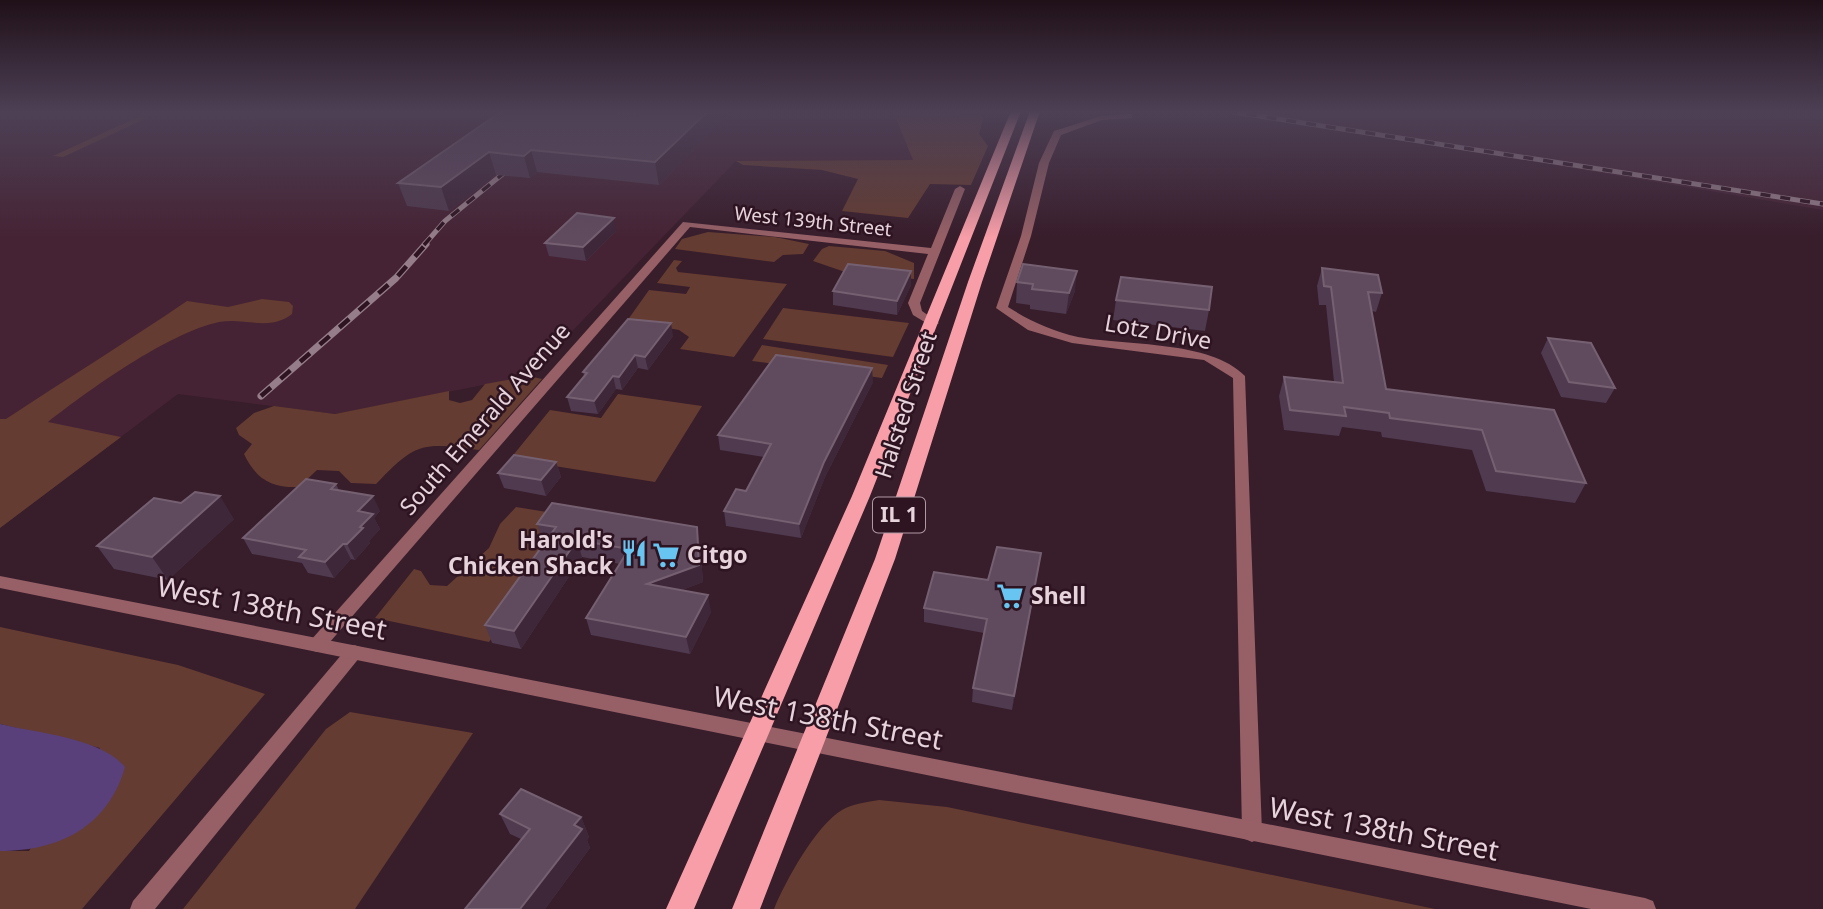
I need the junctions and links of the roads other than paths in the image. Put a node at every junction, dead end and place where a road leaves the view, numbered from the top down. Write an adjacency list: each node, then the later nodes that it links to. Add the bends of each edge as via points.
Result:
1 (999, 153): 7 (main road, Halsted Street / IL 1)
2 (1020, 153): 12 (main road, Halsted Street / IL 1, via 885,559)
3 (1048, 153): 13 (street, Lotz Drive, via 1002,308 1032,327 1076,340 1207,357 1240,376)
4 (960, 189): 6 (street, Halsted Street)
5 (688, 224): 6 (street, West 139th Street); 9 (street, South Emerald Avenue)
6 (935, 252): 7 (street, Halsted Street, via 914,303 917,313)
7 (933, 323): 11 (main road, Halsted Street / IL 1)
8 (0, 582): 9 (street, West 138th Street)
9 (317, 645): 10 (street, West 138th Street)
10 (354, 652): 11 (street, West 138th Street); 14 (street)
11 (758, 733): 12 (street, West 138th Street); 15 (main road, Halsted Street / IL 1)
12 (813, 744): 13 (street, West 138th Street); 16 (main road, Halsted Street / IL 1)
13 (1252, 832): 17 (street, West 138th Street)
14 (141, 909)
15 (680, 909)
16 (746, 909)
17 (1645, 909)

